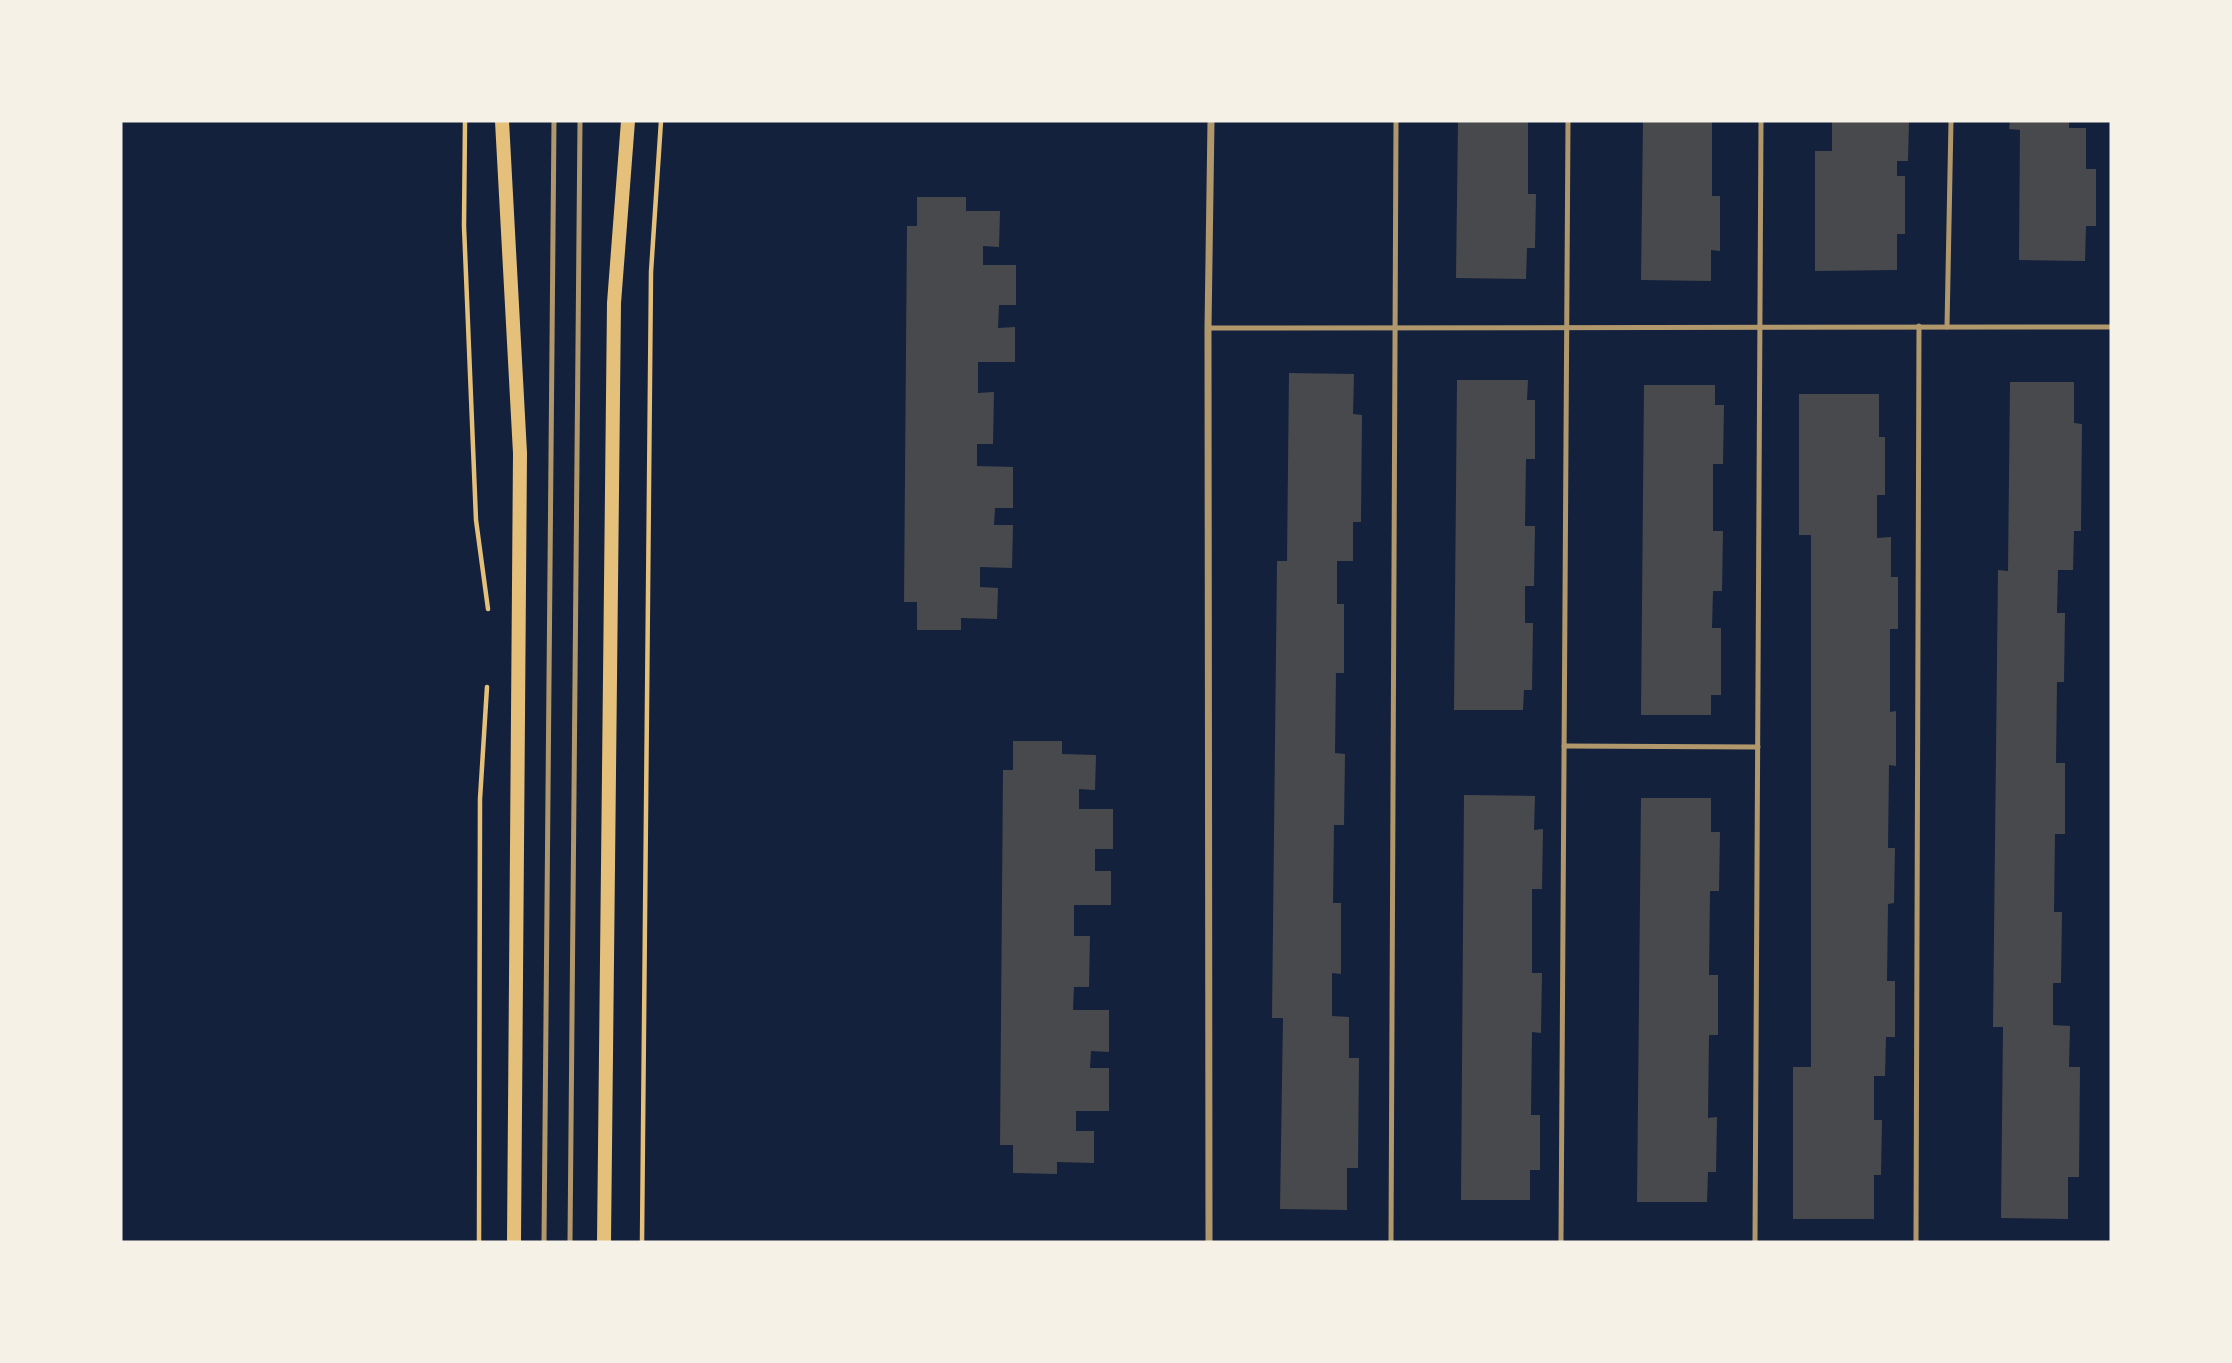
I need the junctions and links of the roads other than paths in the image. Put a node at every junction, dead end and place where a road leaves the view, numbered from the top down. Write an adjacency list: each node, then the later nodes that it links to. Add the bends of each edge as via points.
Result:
1 (502, 121): 19 (main road, via 520,453)
2 (554, 121): 20 (lane)
3 (580, 121): 21 (lane)
4 (628, 121): 22 (main road, via 614,303)
5 (1211, 121): 15 (street)
6 (1396, 121): 16 (lane)
7 (1568, 121): 10 (lane)
8 (1760, 121): 12 (lane)
9 (1951, 121): 13 (lane)
10 (1567, 326): 12 (lane); 16 (lane); 17 (lane)
11 (1919, 326): 12 (lane); 13 (lane); 27 (lane)
12 (1759, 327): 18 (lane)
13 (1947, 327): 14 (lane)
14 (2111, 327)
15 (1208, 328): 16 (lane); 23 (street)
16 (1395, 328): 24 (lane)
17 (1564, 746): 18 (lane); 25 (lane)
18 (1758, 747): 26 (lane)
19 (514, 1242)
20 (544, 1242)
21 (570, 1242)
22 (604, 1242)
23 (1209, 1242)
24 (1391, 1242)
25 (1561, 1242)
26 (1755, 1242)
27 (1916, 1242)

